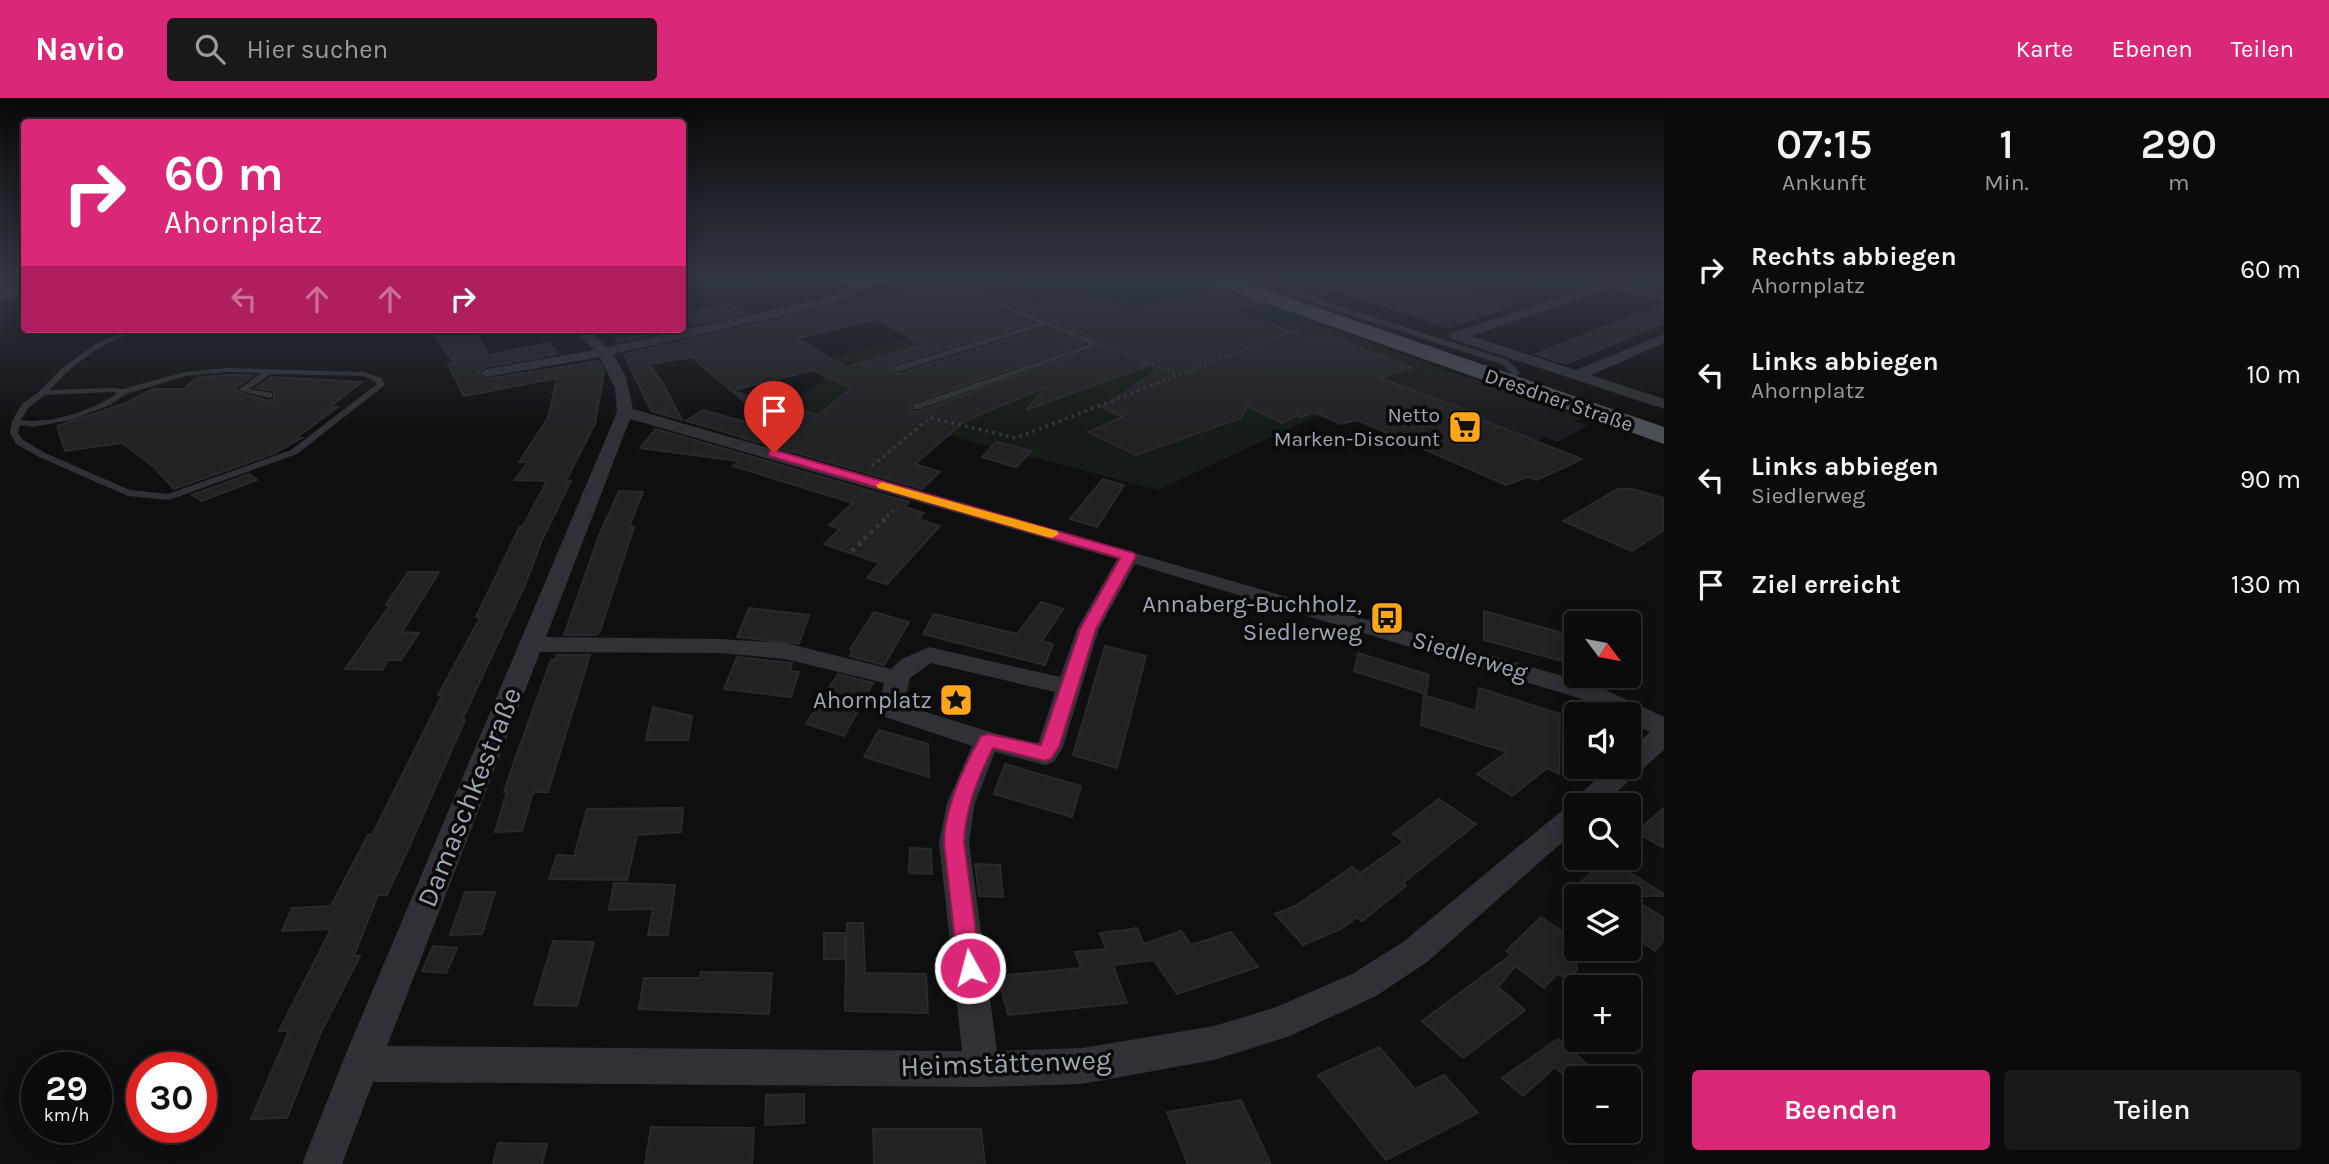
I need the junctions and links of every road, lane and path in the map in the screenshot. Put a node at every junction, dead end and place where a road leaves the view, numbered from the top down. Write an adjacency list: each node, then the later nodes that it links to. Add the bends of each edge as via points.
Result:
1 (707, 329): 12 (street)
2 (1026, 329): 13 (lane)
3 (1059, 329): 11 (lane)
4 (1298, 329): 16 (path)
5 (1356, 329): 18 (main road, Dresdner Straße)
6 (1399, 329): 18 (lane, via 1505,362 1516,373)
7 (1479, 329): 17 (street, via 1457,336)
8 (128, 333): 20 (lane, via 87,352 59,373)
9 (584, 333): 12 (street)
10 (1664, 338): 17 (street)
11 (1097, 344): 16 (path); 23 (lane)
12 (604, 352): 15 (street); 26 (street, via 626,398)
13 (896, 369)
14 (271, 370): 19 (lane, via 185,374); 21 (lane, via 243,390); 25 (lane, via 364,374 381,385 294,452 169,497 128,494 41,455 19,442 14,433)
15 (487, 373)
16 (1179, 375): 24 (path, via 1016,438)
17 (1576, 376): 22 (street)
18 (1505, 382): 27 (main road, Dresdner Straße)
19 (123, 392): 20 (lane); 25 (lane, via 117,400 88,411 32,424)
20 (43, 393): 25 (lane, via 25,406)
21 (269, 395)
22 (1664, 404)
23 (916, 407): 24 (path)
24 (931, 417): 28 (path)
25 (16, 421)
26 (622, 421): 28 (street, Siedlerweg, via 705,433); 32 (street, Damaschkestraße)
27 (1664, 436)
28 (859, 478): 29 (street, Siedlerweg)
29 (911, 494): 30 (path); 31 (street, Siedlerweg)
30 (852, 551)
31 (1129, 556): 34 (street, via 1088,629); 35 (street, Siedlerweg, via 1588,692)
32 (531, 644): 33 (street, via 785,650); 42 (street, Damaschkestraße)
33 (895, 678): 34 (street, via 909,664 929,655); 37 (street, via 891,710)
34 (1067, 687): 37 (street, via 1045,755)
35 (1664, 728)
36 (1664, 735): 38 (street)
37 (988, 740): 43 (street, via 955,822 954,842)
38 (1641, 755)
39 (1614, 779): 40 (street)
40 (1598, 793)
41 (1564, 822): 43 (street, Heimstättenweg, via 1415,952 1364,985 1278,1024 1214,1043 1082,1066)
42 (360, 1064): 43 (street, Heimstättenweg); 44 (street, Damaschkestraße)
43 (982, 1069)
44 (321, 1164)

